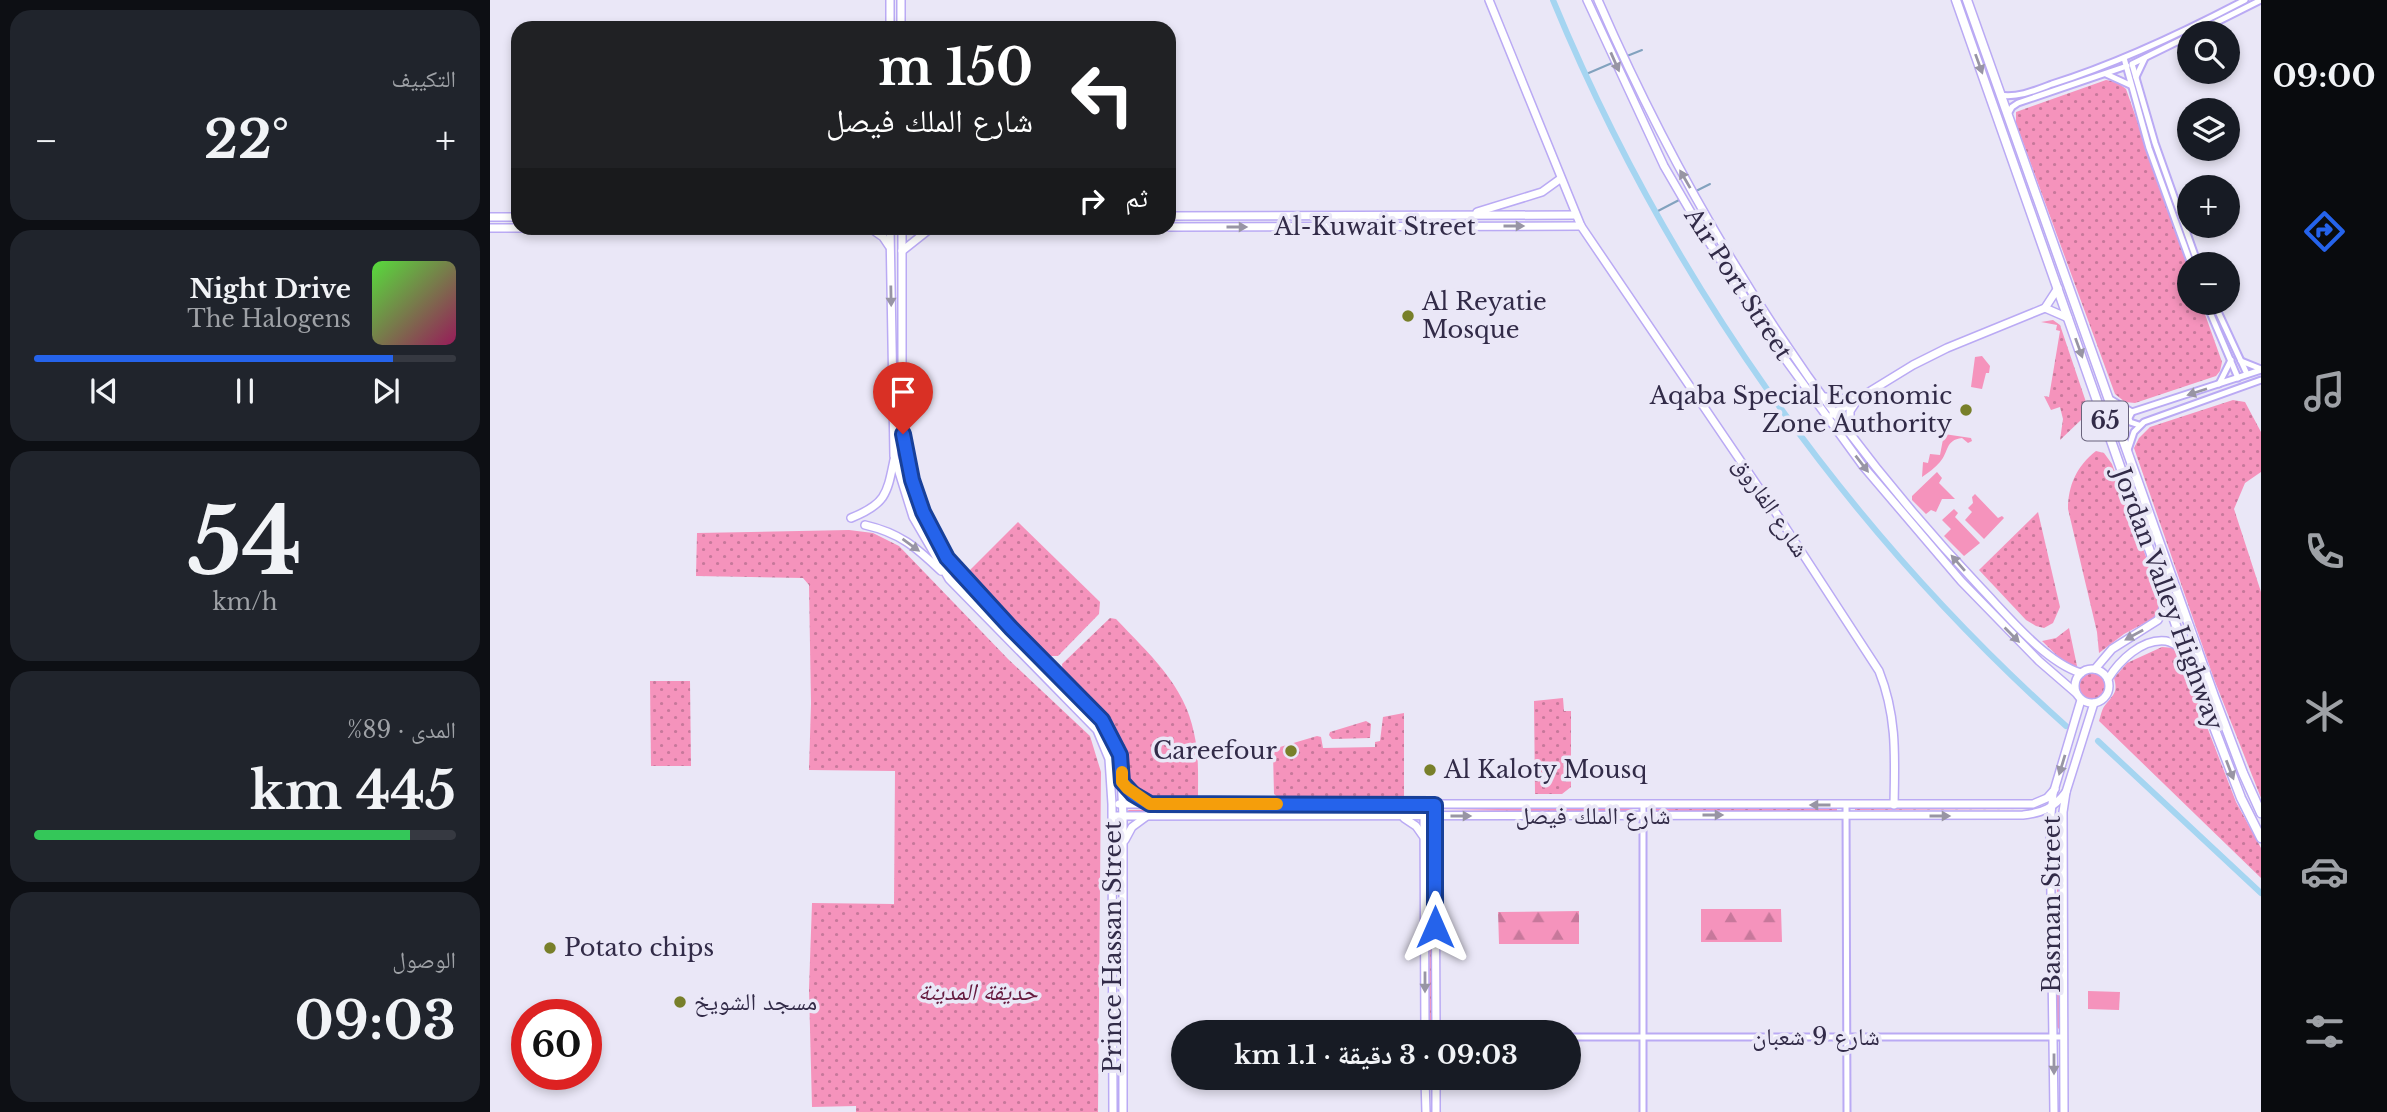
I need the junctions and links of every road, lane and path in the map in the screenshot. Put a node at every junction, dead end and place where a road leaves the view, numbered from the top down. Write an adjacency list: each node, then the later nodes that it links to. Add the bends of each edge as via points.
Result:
1 (890, 0): 10 (main road)
2 (901, 0): 11 (main road)
3 (1489, 0): 23 (main road, شارع الفاروق)
4 (1587, 0): 60 (main road, Air Port Street, one-way to 60, via 1664,166 1742,296)
5 (1598, 0): 55 (main road, Air Port Street, one-way to 5, via 1759,304 1687,182 1650,115)
6 (1956, 0): 22 (highway, Jordan Valley Highway / 65, one-way to 22)
7 (1967, 0): 20 (highway, Jordan Valley Highway / 65)
8 (2245, 0): 14 (street)
9 (2261, 0): 12 (street)
10 (890, 21)
11 (901, 21)
12 (2219, 21)
13 (2177, 42): 15 (street)
14 (2128, 57): 16 (street); 20 (street, via 2033,91)
15 (2145, 58): 16 (street); 18 (street)
16 (2129, 65): 17 (street); 18 (street); 19 (street)
17 (2106, 74): 19 (street); 21 (street, via 2018,103)
18 (2136, 78): 42 (street)
19 (2130, 85): 41 (street)
20 (2000, 95): 21 (highway, Jordan Valley Highway / 65)
21 (2008, 115): 22 (highway, Jordan Valley Highway / 65)
22 (2013, 146): 43 (highway, Jordan Valley Highway / 65); 56 (highway, Jordan Valley Highway / 65)
23 (1560, 179): 24 (main road, via 1542,192); 25 (main road, شارع الفاروق)
24 (1463, 215): 25 (main road, Al-Kuwait Street); 27 (main road, Al-Kuwait Street)
25 (1575, 215): 30 (main road, شارع الفاروق)
26 (1176, 216): 27 (main road, Al-Kuwait Street)
27 (1180, 216): 32 (main road)
28 (490, 217): 29 (main road)
29 (511, 217)
30 (1581, 226): 32 (main road, Al-Kuwait Street, one-way to 30); 89 (main road, شارع الفاروق, via 1879,671 1893,719)
31 (1176, 227): 32 (main road, Al-Kuwait Street)
32 (1181, 227)
33 (490, 228): 34 (main road)
34 (511, 228)
35 (880, 235): 39 (main road)
36 (890, 235): 39 (main road, Prince Hassan Street)
37 (902, 235): 40 (main road, Prince Hassan Street)
38 (922, 235): 40 (main road)
39 (890, 250): 66 (main road, Prince Hassan Street, one-way to 66)
40 (902, 251): 77 (main road, Prince Hassan Street, via 903,434 927,522 967,582 1102,720 1120,755)
41 (2186, 252)
42 (2195, 252)
43 (2058, 288): 44 (main road); 47 (highway, Jordan Valley Highway / 65)
44 (2045, 309): 47 (main road); 57 (main road, via 1947,348)
45 (2211, 315): 48 (street)
46 (2220, 315): 49 (street)
47 (2068, 318): 63 (highway, Jordan Valley Highway / 65, one-way to 63)
48 (2231, 360): 52 (street); 54 (street)
49 (2241, 361): 50 (street); 51 (street)
50 (2261, 369): 51 (street)
51 (2247, 374): 52 (street)
52 (2238, 378): 54 (street)
53 (2261, 380): 61 (street)
54 (2219, 384): 59 (street, one-way to 59)
55 (1824, 396): 57 (main road); 58 (main road, Air Port Street)
56 (2109, 398): 59 (street); 62 (highway, Jordan Valley Highway / 65)
57 (1859, 399): 58 (main road); 64 (main road, via 1850,411)
58 (1836, 412): 60 (main road); 64 (main road, Air Port Street)
59 (2132, 412): 61 (street, via 2130,422)
60 (1827, 418): 75 (main road, Air Port Street, one-way to 75, via 1961,582)
61 (2139, 425): 65 (street)
62 (2119, 426): 63 (highway); 65 (highway, Jordan Valley Highway / 65)
63 (2108, 430): 70 (highway, Jordan Valley Highway / 65)
64 (1850, 431): 73 (main road, Air Port Street, one-way to 64, via 2056,662 1983,590 1900,497)
65 (2128, 450): 80 (highway, Jordan Valley Highway / 65)
66 (894, 456): 67 (main road, via 884,497 870,510); 69 (main road, Prince Hassan Street, via 914,517)
67 (851, 517)
68 (865, 525): 69 (main road, one-way to 69, via 911,543)
69 (948, 579): 82 (main road, Prince Hassan Street, via 1097,730 1110,759)
70 (2167, 599): 71 (highway, Jordan Valley Highway / 65); 72 (main road, one-way to 72, via 2158,620 2112,649)
71 (2185, 652): 74 (main road, via 2169,642 2149,644 2121,661); 81 (highway, Jordan Valley Highway / 65, one-way to 81)
72 (2095, 669): 73 (main road); 74 (main road)
73 (2081, 673): 75 (main road, via 2075,682)
74 (2108, 679): 76 (main road, via 2106,696)
75 (2079, 696): 76 (main road); 78 (main road, Basman Street, one-way to 78)
76 (2094, 703): 79 (main road, Basman Street)
77 (1122, 782): 83 (main road, Prince Hassan Street); 84 (main road)
78 (2055, 789): 85 (main road, شارع الملك فيصل, via 2040,802); 91 (main road, Basman Street)
79 (2066, 792): 91 (main road); 111 (main road, Basman Street)
80 (2251, 794): 81 (highway); 92 (highway, Jordan Valley Highway / 65)
81 (2241, 798): 103 (highway, Jordan Valley Highway / 65)
82 (1112, 804): 83 (main road, شارع الملك فيصل); 101 (main road, Prince Hassan Street)
83 (1123, 804): 84 (main road, شارع الملك فيصل); 94 (main road, Prince Hassan Street)
84 (1150, 804): 86 (main road, شارع الملك فيصل)
85 (2022, 804): 89 (main road, شارع الملك فيصل); 93 (main road)
86 (1425, 805): 87 (main road, شارع الملك فيصل); 97 (main road)
87 (1435, 805): 90 (main road, شارع الملك فيصل); 98 (main road)
88 (1846, 805): 89 (main road, شارع الملك فيصل); 90 (main road, شارع الملك فيصل, one-way to 90); 100 (street)
89 (1894, 805)
90 (1643, 806): 99 (street)
91 (2052, 807): 93 (main road, شارع الملك فيصل); 110 (main road, Basman Street)
92 (2261, 813)
93 (2023, 815): 100 (main road, شارع الملك فيصل, one-way to 93)
94 (1123, 816): 95 (main road, شارع الملك فيصل); 101 (main road, شارع الملك فيصل); 104 (main road, Prince Hassan Street)
95 (1147, 816): 96 (main road, شارع الملك فيصل); 104 (main road, via 1132,827)
96 (1397, 816): 97 (main road, شارع الملك فيصل); 102 (main road, via 1410,821)
97 (1424, 816): 98 (main road, شارع الملك فيصل); 102 (main road)
98 (1435, 816): 99 (main road, شارع الملك فيصل, one-way to 99); 106 (main road)
99 (1643, 816): 100 (main road, شارع الملك فيصل, one-way to 100); 108 (street)
100 (1846, 816): 109 (street)
101 (1113, 817): 114 (main road, Prince Hassan Street)
102 (1424, 838): 105 (main road, one-way to 105)
103 (2261, 838)
104 (1123, 844): 115 (main road, Prince Hassan Street)
105 (1425, 1020)
106 (1436, 1020)
107 (1581, 1037): 108 (street, شارع 9 شعبان)
108 (1643, 1037): 109 (street, شارع 9 شعبان); 118 (street)
109 (1847, 1037): 110 (street, شارع 9 شعبان); 119 (street)
110 (2054, 1037): 111 (street, شارع 9 شعبان); 120 (main road, Basman Street, one-way to 120)
111 (2063, 1037): 121 (main road, Basman Street)
112 (1425, 1090): 116 (main road)
113 (1436, 1090): 117 (main road)
114 (1113, 1112)
115 (1123, 1112)
116 (1426, 1112)
117 (1436, 1112)
118 (1643, 1112)
119 (1847, 1112)
120 (2054, 1112)
121 (2064, 1112)

